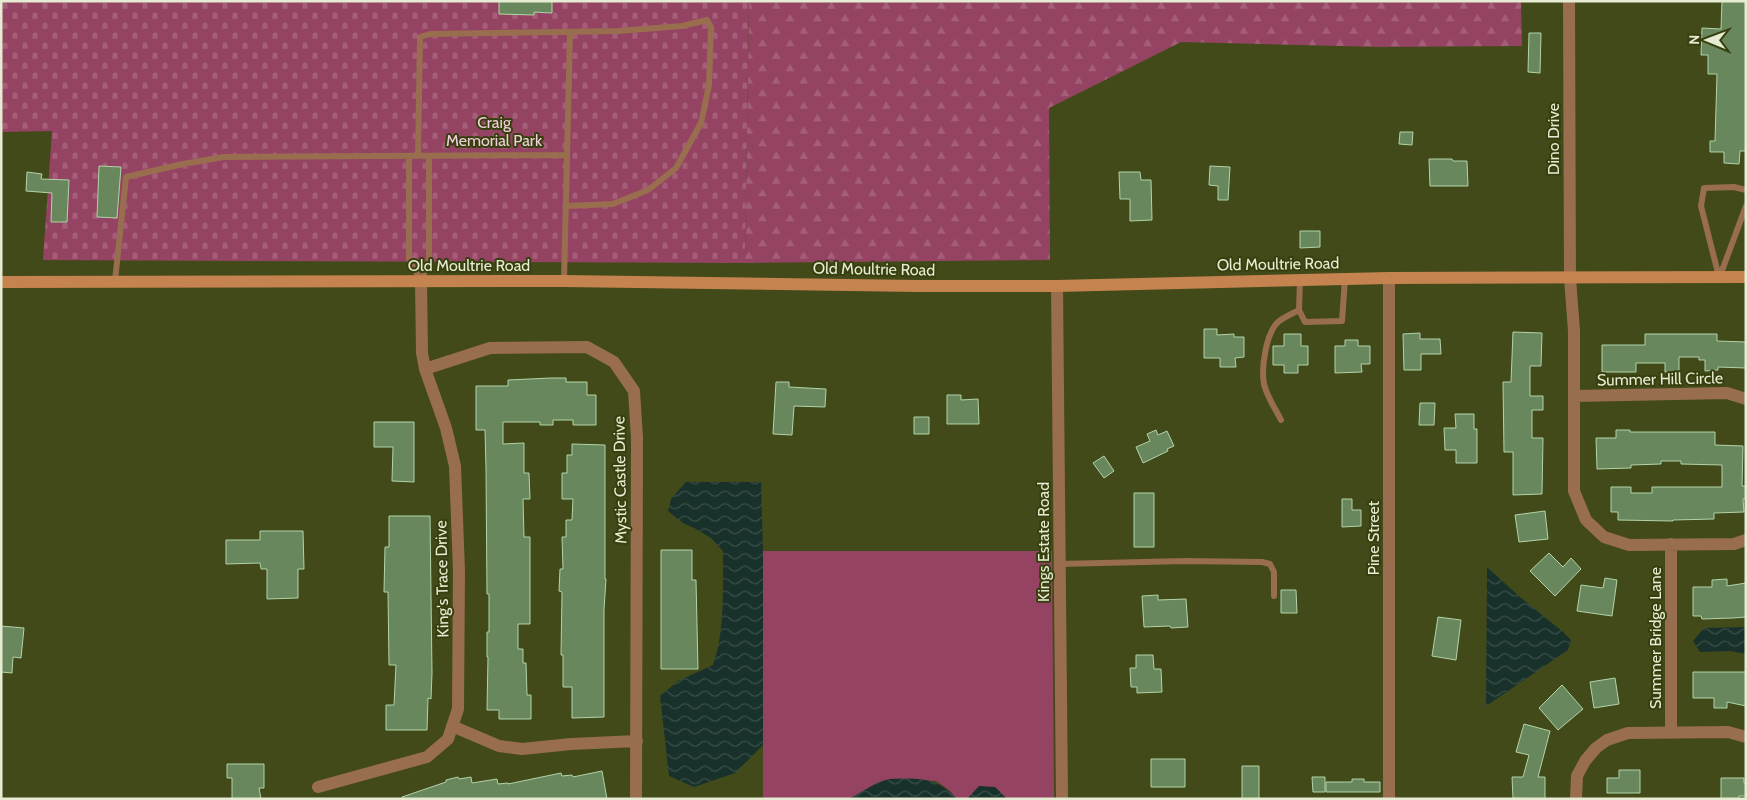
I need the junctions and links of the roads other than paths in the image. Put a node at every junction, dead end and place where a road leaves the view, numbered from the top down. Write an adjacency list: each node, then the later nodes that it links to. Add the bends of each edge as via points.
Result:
1 (1569, 1): 13 (street, Dino Drive)
2 (570, 33): 3 (lane); 5 (lane, via 430,34 420,37); 8 (lane, via 682,26 707,20 711,27 709,85 701,122 676,168 648,190 613,204)
3 (567, 155): 6 (lane); 8 (lane)
4 (410, 156): 5 (lane); 16 (lane, via 409,259); 19 (lane, via 224,157 126,177)
5 (418, 156): 6 (lane)
6 (429, 157): 16 (lane, via 429,261)
7 (1746, 190): 10 (lane, via 1704,188 1701,206)
8 (566, 206): 17 (lane)
9 (1746, 206): 10 (lane)
10 (1719, 277): 11 (main road, Old Moultrie Road); 13 (main road, Old Moultrie Road)
11 (1746, 277)
12 (1389, 278): 13 (main road, Old Moultrie Road); 14 (main road, Old Moultrie Road); 37 (street, Pine Street)
13 (1570, 278): 23 (street, Summer Hill Circle)
14 (1345, 279): 15 (main road, Old Moultrie Road); 21 (lane, via 1342,321 1305,322)
15 (1300, 280): 20 (main road, Old Moultrie Road); 21 (lane)
16 (421, 281): 17 (main road, Old Moultrie Road); 19 (main road, Old Moultrie Road); 22 (street, King's Trace Drive, via 421,345)
17 (564, 281): 20 (main road, Old Moultrie Road)
18 (1, 282): 19 (main road, Old Moultrie Road)
19 (115, 282)
20 (1057, 286): 28 (street, Kings Estate Road)
21 (1299, 310): 25 (lane, via 1279,321 1270,331 1266,349 1264,383)
22 (425, 369): 30 (street, King's Trace Drive, via 446,428 455,466 459,571 458,709); 33 (street, Mystic Castle Drive, via 490,348 587,347 614,362 634,391 637,438)
23 (1574, 396): 24 (street, Summer Hill Circle, via 1727,393); 27 (street, Summer Hill Circle, via 1574,491 1586,520 1604,537 1629,545)
24 (1746, 399)
25 (1281, 420)
26 (1746, 540): 27 (street, Summer Hill Circle, via 1734,544)
27 (1671, 544): 31 (street, Summer Bridge Lane)
28 (1060, 564): 29 (lane, via 1262,562 1270,564 1274,572); 36 (street, Kings Estate Road)
29 (1274, 596)
30 (452, 726): 33 (street, via 498,746 522,749); 34 (street, King's Trace Drive, via 448,739 427,757)
31 (1671, 732): 32 (street, via 1728,732); 38 (street, via 1628,733 1607,740 1585,761 1577,776)
32 (1746, 736)
33 (637, 741): 35 (street, Mystic Castle Drive)
34 (318, 787)
35 (636, 799)
36 (1062, 799)
37 (1390, 799)
38 (1576, 799)

